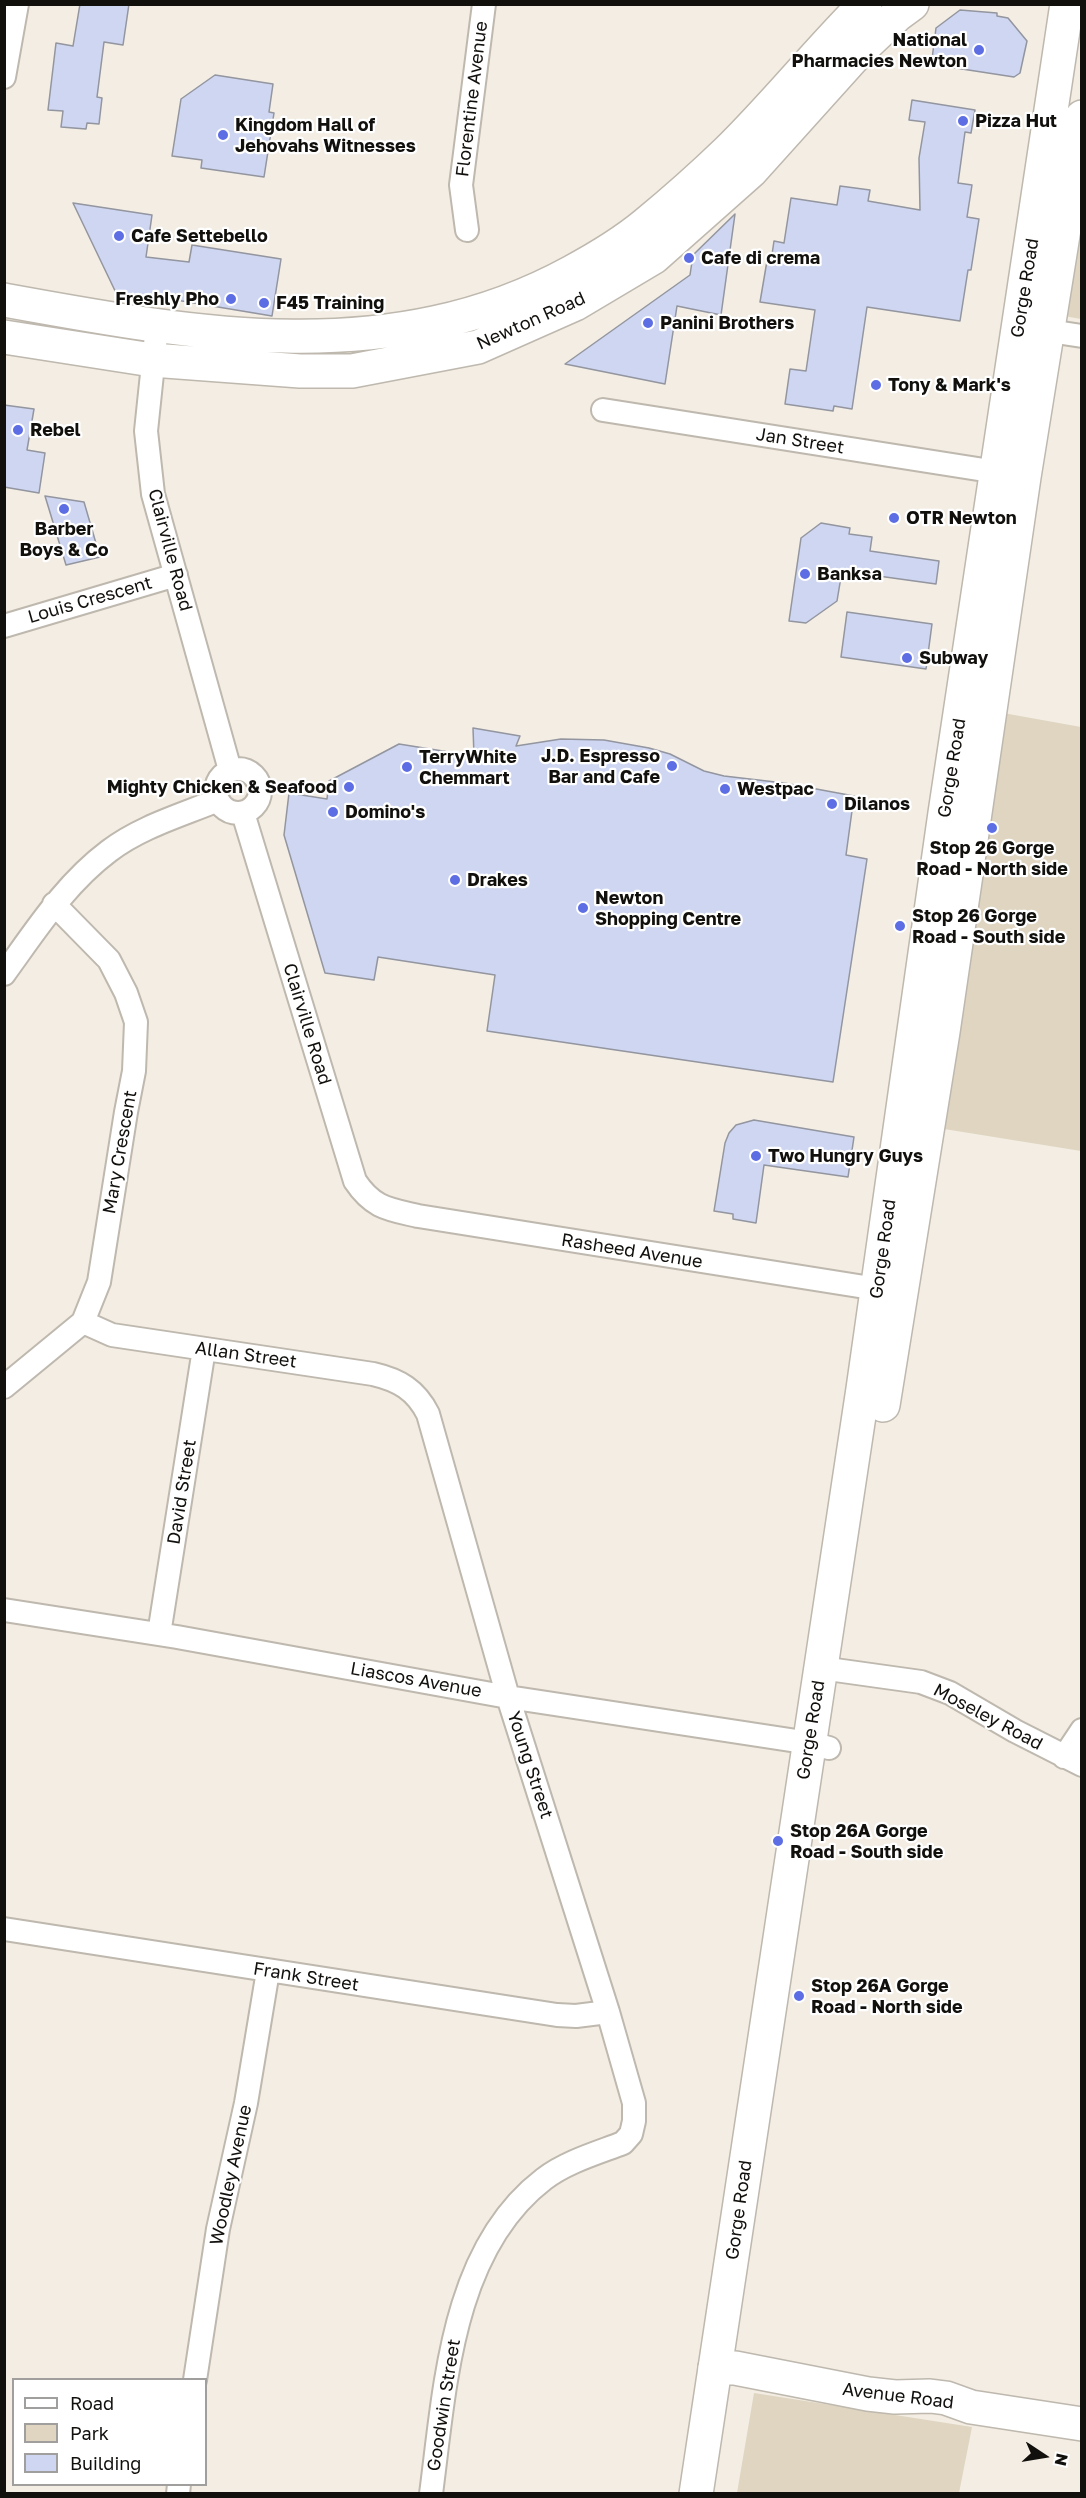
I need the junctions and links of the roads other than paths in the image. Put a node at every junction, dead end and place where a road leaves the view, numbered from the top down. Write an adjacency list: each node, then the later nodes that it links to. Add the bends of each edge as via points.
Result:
1 (17, 4): 8 (street)
2 (484, 4): 10 (street, Florentine Avenue, via 461,185)
3 (865, 4): 12 (main road, Newton Road, via 728,151 687,189 606,253 549,285 450,319 384,332 327,337 251,336)
4 (912, 4): 16 (main road, Newton Road, via 859,51 751,171 654,257 575,304 478,348 352,371)
5 (1053, 4): 7 (main road)
6 (1068, 4): 7 (main road, Gorge Road)
7 (1061, 45): 13 (main road, Gorge Road)
8 (4, 77)
9 (1082, 117): 13 (main road, Gorge Road)
10 (467, 230)
11 (4, 300): 12 (main road, Newton Road)
12 (157, 326): 16 (street, Clairville Road)
13 (1033, 329): 14 (street); 18 (main road, Gorge Road)
14 (1082, 336)
15 (4, 337): 16 (main road, Newton Road)
16 (152, 360): 19 (street, Clairville Road, via 146,430 148,458 153,494)
17 (603, 410): 18 (street, Jan Street)
18 (1010, 474): 21 (main road, Gorge Road); 22 (main road, Gorge Road)
19 (177, 575): 20 (street, Louis Crescent); 23 (street, Clairville Road)
20 (4, 626)
21 (996, 669): 22 (main road); 27 (main road, Gorge Road)
22 (963, 697): 26 (main road, Gorge Road)
23 (230, 770): 24 (street, via 216,786); 25 (street, via 251,772 261,786 258,803)
24 (218, 800): 25 (street, via 225,809); 28 (street, via 150,827 110,849)
25 (243, 813): 30 (street, Clairville Road, via 355,1181)
26 (940, 852): 27 (main road); 31 (main road, Gorge Road)
27 (965, 879): 31 (main road, Gorge Road)
28 (54, 904): 29 (street); 32 (street, Mary Crescent, via 109,960 136,1022 134,1071 99,1282)
29 (4, 974)
30 (366, 1197): 31 (street, Rasheed Avenue, via 384,1208 418,1216)
31 (889, 1291): 38 (main road, Gorge Road)
32 (83, 1322): 33 (street, Allan Street, via 112,1335); 34 (street, Mary Crescent)
33 (204, 1349): 35 (street, Allan Street, via 373,1374); 37 (street, David Street)
34 (4, 1387)
35 (409, 1388): 39 (street, Young Street, via 428,1414)
36 (4, 1610): 37 (street, Liascos Avenue)
37 (159, 1635): 39 (street, Liascos Avenue)
38 (830, 1670): 41 (main road, Gorge Road); 42 (street, Moseley Road, via 921,1682 950,1693)
39 (508, 1697): 41 (street, Liascos Avenue); 45 (street, Young Street)
40 (1082, 1730): 42 (street)
41 (819, 1746): 47 (main road, Gorge Road)
42 (1073, 1761)
43 (4, 1929): 44 (street, Frank Street)
44 (268, 1971): 45 (street, Frank Street, via 557,2015); 48 (street, Woodley Avenue, via 246,2103 218,2229)
45 (608, 2012): 46 (street, Young Street, via 634,2103 631,2134)
46 (623, 2143): 50 (street, Goodwin Street, via 544,2178 497,2228 454,2334)
47 (725, 2368): 49 (main road, Avenue Road, via 868,2394 946,2398 970,2407); 51 (main road, Gorge Road); 52 (main road, Gorge Road)
48 (195, 2378)
49 (1082, 2424)
50 (431, 2493)
51 (696, 2493)
52 (717, 2493)

